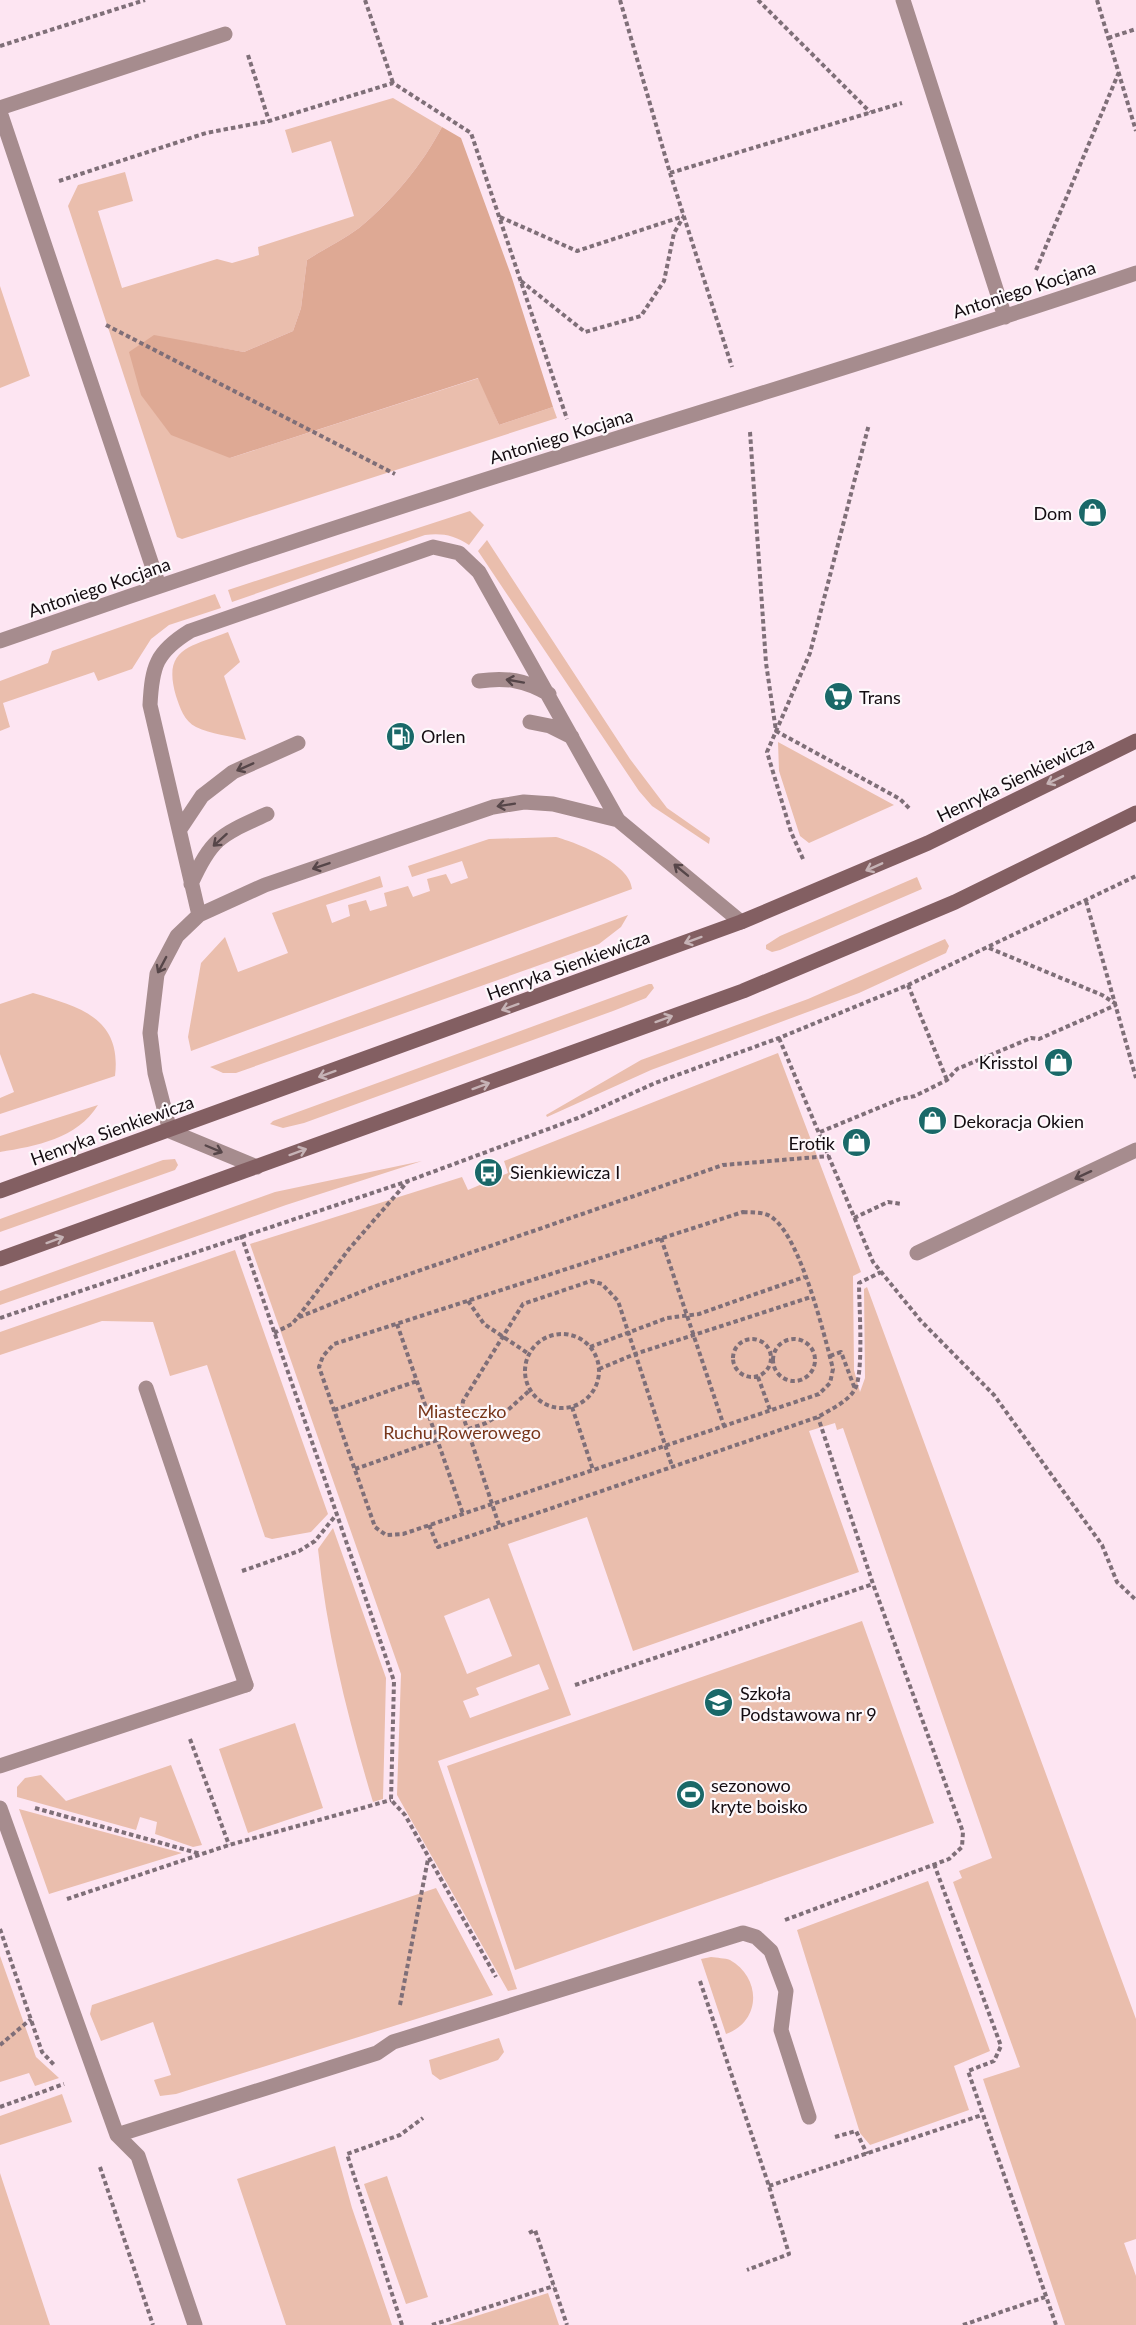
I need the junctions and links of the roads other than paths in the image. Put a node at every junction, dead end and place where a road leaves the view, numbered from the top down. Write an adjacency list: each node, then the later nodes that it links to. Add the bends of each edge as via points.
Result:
1 (903, 0): 5 (street)
2 (225, 34): 3 (street)
3 (0, 110): 6 (street)
4 (1136, 273): 5 (street, Antoniego Kocjana)
5 (1005, 317): 6 (street, Antoniego Kocjana)
6 (159, 586): 7 (street, Antoniego Kocjana)
7 (0, 642)
8 (479, 681): 9 (street, one-way to 8, via 515,679)
9 (549, 694): 11 (street); 17 (street, via 479,572 459,553 433,547 190,631 170,643 159,656 152,674 150,705)
10 (530, 722): 11 (street)
11 (572, 737): 16 (street)
12 (1136, 741): 20 (street, Henryka Sienkiewicza, one-way to 20, via 928,843)
13 (298, 743): 17 (street, one-way to 17, via 233,772 202,796)
14 (1136, 813): 23 (street, one-way to 14, via 743,991 955,902)
15 (267, 814): 18 (street, one-way to 18, via 226,833 205,853)
16 (618, 819): 19 (street, one-way to 19, via 553,804 524,802 493,807 265,885); 20 (street, one-way to 16)
17 (180, 829): 18 (street)
18 (191, 884): 19 (street)
19 (198, 915): 21 (street, one-way to 21, via 177,936 157,974 150,1033 155,1073)
20 (741, 922): 21 (street, Henryka Sienkiewicza, one-way to 21)
21 (170, 1131): 23 (street, one-way to 23); 24 (street, Henryka Sienkiewicza)
22 (1136, 1150): 25 (street, one-way to 25)
23 (257, 1167): 26 (street, one-way to 23)
24 (0, 1191)
25 (917, 1253)
26 (0, 1259)
27 (146, 1388): 28 (street, via 246,1685)
28 (0, 1766)
29 (0, 1808): 31 (street)
30 (808, 2117): 31 (street, via 781,2030 786,1991 771,1951 756,1937 742,1933 393,2042 377,2053)
31 (117, 2135): 32 (street, via 138,2156)
32 (195, 2325)

